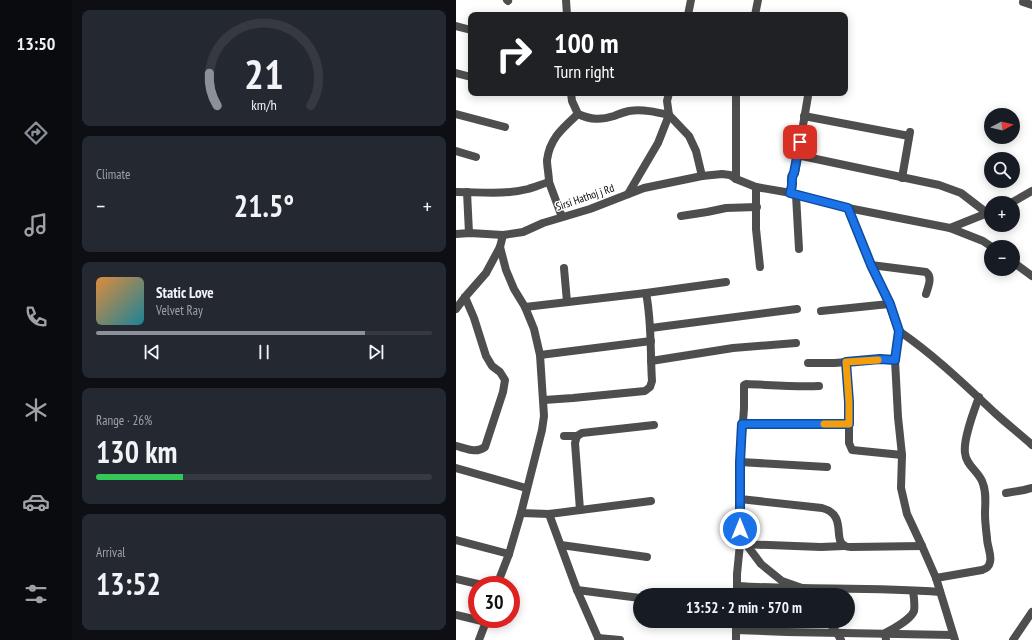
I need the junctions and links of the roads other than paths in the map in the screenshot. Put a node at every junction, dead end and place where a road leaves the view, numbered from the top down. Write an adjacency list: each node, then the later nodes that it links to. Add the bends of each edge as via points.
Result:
1 (566, 0): 6 (street)
2 (691, 0): 7 (street)
3 (758, 0): 8 (street)
4 (1023, 2): 5 (street)
5 (1032, 4)
6 (567, 12)
7 (689, 12)
8 (756, 12)
9 (456, 26): 10 (street)
10 (468, 29)
11 (456, 73): 12 (street)
12 (468, 76)
13 (571, 96): 18 (street)
14 (668, 96): 19 (street)
15 (736, 96): 27 (street)
16 (808, 96): 20 (street)
17 (456, 114): 21 (street)
18 (578, 114): 19 (street, via 598,119 628,111 644,110); 28 (street, via 550,146 547,161)
19 (669, 115): 25 (street, via 689,136 696,151); 33 (street, via 658,143)
20 (804, 116): 23 (street); 26 (street, via 910,134)
21 (505, 127)
22 (456, 151): 24 (street)
23 (798, 155): 26 (street); 34 (street, via 791,180)
24 (476, 157)
25 (702, 176): 27 (street, Sirsi Hathoj j Rd, via 722,174); 33 (street, Sirsi Hathoj j Rd, via 644,188)
26 (902, 178): 38 (street, via 939,185 961,194)
27 (736, 179): 29 (street)
28 (549, 182): 31 (street, via 512,191); 41 (street)
29 (756, 187): 34 (street); 36 (street)
30 (456, 192): 31 (street)
31 (467, 192): 43 (street)
32 (1032, 192): 35 (street)
33 (628, 194): 41 (street, Sirsi Hathoj j Rd)
34 (793, 194): 37 (street); 48 (street)
35 (1020, 198)
36 (757, 207): 40 (street, via 726,208); 50 (street, via 756,229)
37 (848, 208): 42 (street); 49 (street)
38 (984, 210)
39 (984, 215): 42 (street)
40 (681, 216)
41 (562, 217): 45 (street, Sirsi Hathoj j Rd, via 523,232)
42 (950, 228): 46 (street)
43 (469, 233): 44 (street, Sirsi Hathoj j Rd); 45 (street, Sirsi Hathoj j Rd)
44 (456, 234)
45 (503, 235): 47 (street)
46 (984, 242)
47 (500, 247): 57 (street, via 486,273); 60 (street, via 506,270)
48 (799, 249)
49 (871, 265): 56 (street, via 926,272 930,276); 59 (street)
50 (760, 267)
51 (1020, 267): 53 (street)
52 (564, 268): 58 (street)
53 (1032, 276)
54 (726, 282): 55 (street)
55 (646, 293): 58 (street); 64 (street)
56 (926, 294)
57 (465, 297): 62 (street); 82 (street, via 486,356 505,380 485,447 475,451)
58 (567, 302): 60 (street)
59 (890, 304): 63 (street); 65 (street)
60 (525, 307): 68 (street, via 534,328)
61 (797, 309): 64 (street)
62 (456, 310)
63 (821, 311)
64 (651, 328): 66 (street)
65 (899, 331): 69 (street); 74 (street, via 917,343)
66 (651, 341): 68 (street); 70 (street)
67 (796, 343): 70 (street, via 733,348)
68 (540, 355): 75 (street)
69 (895, 360): 71 (street); 83 (street)
70 (651, 362): 75 (street, via 652,382 645,391)
71 (846, 362): 72 (street); 77 (street)
72 (808, 363)
73 (820, 386): 76 (street, via 746,384)
74 (979, 397): 81 (street); 103 (street, via 968,429 964,453 968,463 982,480 985,492 985,529 990,564 982,570)
75 (544, 400): 87 (street, via 542,430)
76 (742, 424): 77 (street); 84 (street)
77 (849, 424): 83 (street, via 849,443 852,450)
78 (654, 425): 80 (street, via 582,433)
79 (564, 436): 80 (street)
80 (577, 436): 92 (street, via 575,443)
81 (1032, 445)
82 (456, 446)
83 (902, 455): 99 (street, via 901,488 907,514)
84 (740, 462): 85 (street); 90 (street)
85 (827, 467)
86 (456, 468): 87 (street)
87 (526, 488): 93 (street)
88 (1032, 488): 89 (street)
89 (1006, 493)
90 (740, 499): 96 (street); 98 (street, via 830,510 838,522)
91 (651, 502): 92 (street)
92 (580, 510): 94 (street)
93 (521, 513): 94 (street); 100 (street)
94 (549, 514): 97 (street)
95 (456, 540): 100 (street)
96 (743, 544): 98 (street); 106 (street); 108 (street, via 761,564 782,581)
97 (561, 545): 101 (street); 110 (street)
98 (844, 546): 99 (street)
99 (922, 546): 103 (street)
100 (509, 554): 102 (street)
101 (647, 557)
102 (500, 576)
103 (936, 578): 112 (street)
104 (456, 579): 105 (street)
105 (468, 582)
106 (737, 586): 107 (street)
107 (768, 588)
108 (802, 588)
109 (855, 589): 111 (street)
110 (577, 590): 113 (street); 123 (street)
111 (913, 591): 112 (street); 121 (street, via 914,612)
112 (940, 592): 122 (street)
113 (633, 597)
114 (1032, 612): 127 (street)
115 (456, 615): 116 (street)
116 (468, 617)
117 (483, 628): 124 (street)
118 (736, 628): 126 (street)
119 (764, 628): 120 (street)
120 (839, 636): 121 (street)
121 (886, 637): 122 (street)
122 (954, 637)
123 (598, 639): 125 (street)
124 (479, 640)
125 (620, 640)
126 (736, 640)
127 (1013, 640)

